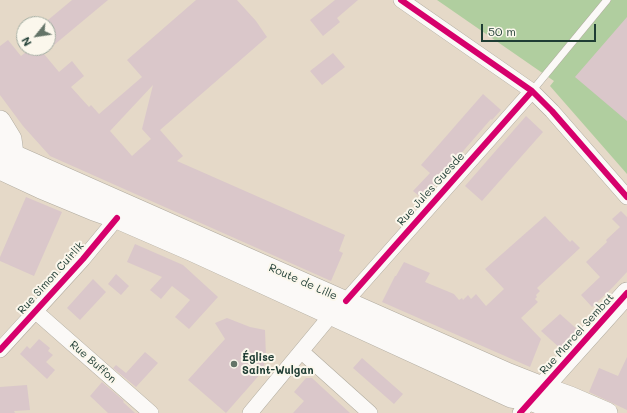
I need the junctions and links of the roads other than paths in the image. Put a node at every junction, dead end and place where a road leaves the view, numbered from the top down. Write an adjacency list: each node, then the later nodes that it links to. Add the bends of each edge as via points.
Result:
1 (401, 0): 3 (street)
2 (607, 0): 3 (lane)
3 (532, 91): 6 (street); 12 (street, Rue Jules Guesde)
4 (0, 121): 5 (main road, via 10,139)
5 (3, 158): 7 (main road, Route de Lille, via 94,210); 8 (main road, Route de Lille)
6 (627, 196)
7 (117, 214): 8 (lane, via 234,263 250,266); 10 (main road, Route de Lille); 13 (street, Rue Simon Cuirlik, via 82,259)
8 (260, 263): 12 (main road, Route de Lille)
9 (627, 293): 16 (main road, Rue Marcel Sembat)
10 (292, 296): 11 (lane); 12 (main road, Route de Lille)
11 (314, 298)
12 (339, 308): 15 (street, Rue Jules Guesde); 16 (main road, Route de Lille, via 358,308)
13 (35, 311): 14 (street, Rue Simon Cuirlik); 17 (street, Rue Buffon)
14 (0, 350)
15 (302, 352): 18 (street, Rue Jules Guesde); 19 (street)
16 (541, 401): 20 (lane); 21 (main road, Route de Lille, via 570,397)
17 (151, 413)
18 (250, 413)
19 (370, 413)
20 (578, 413)
21 (607, 413)

